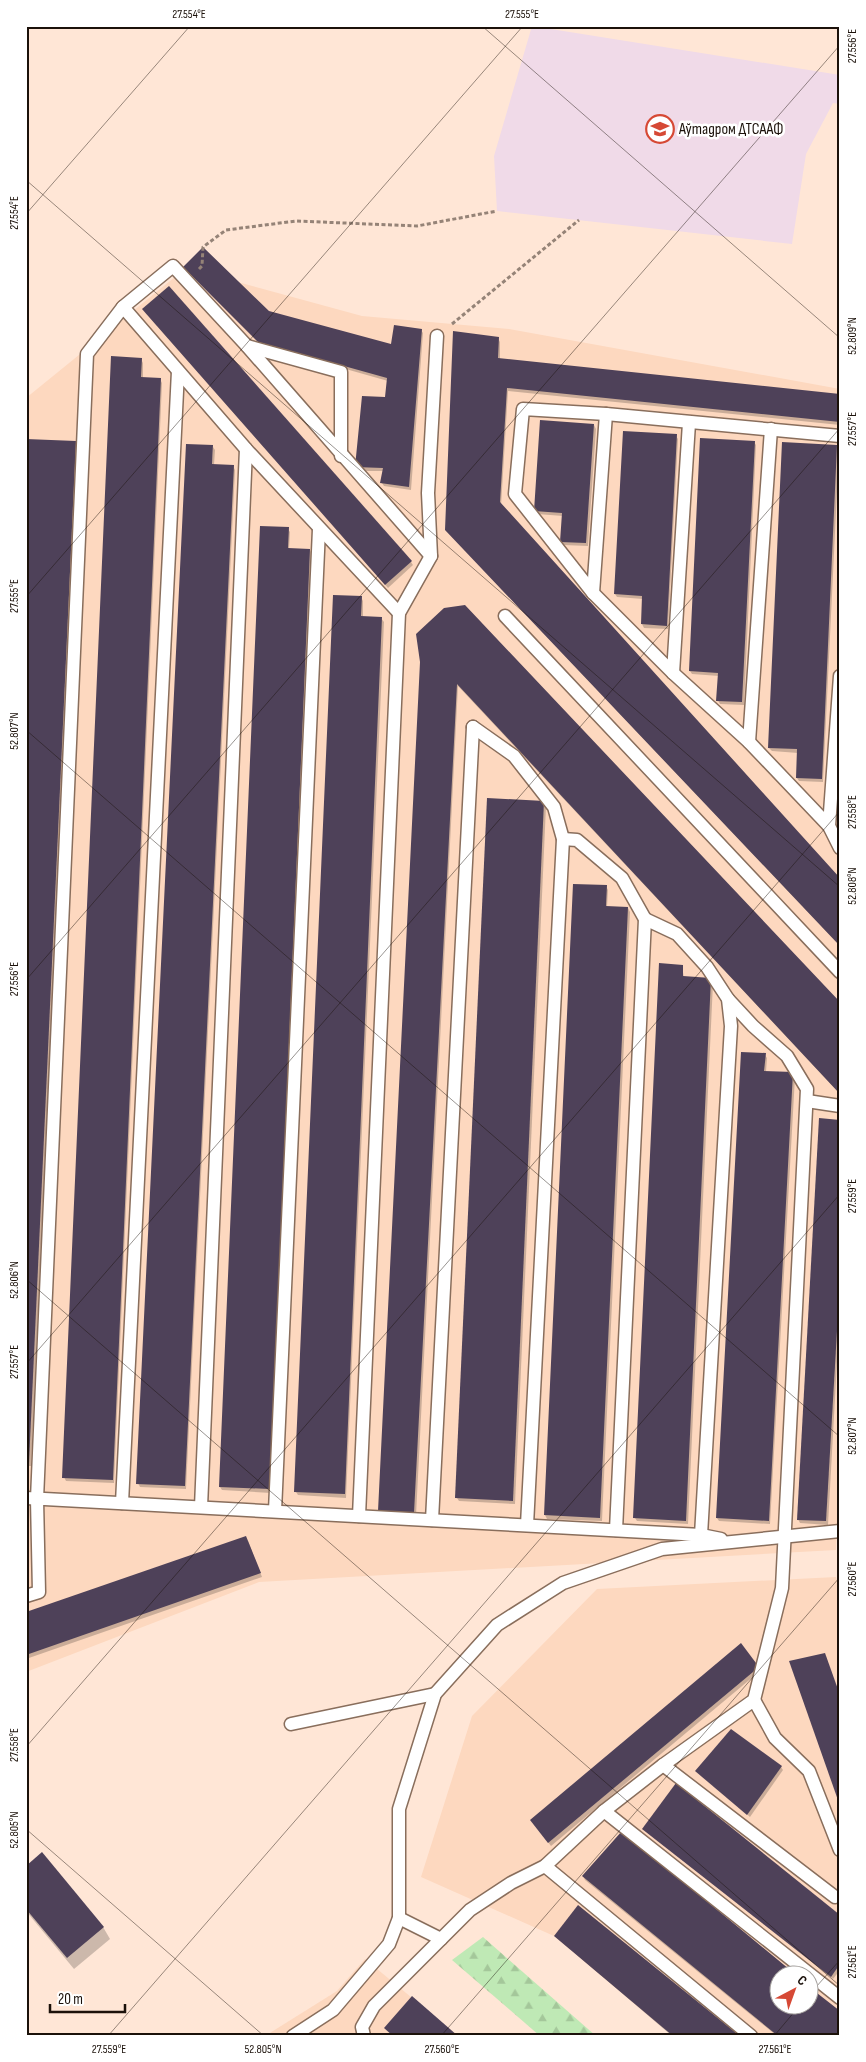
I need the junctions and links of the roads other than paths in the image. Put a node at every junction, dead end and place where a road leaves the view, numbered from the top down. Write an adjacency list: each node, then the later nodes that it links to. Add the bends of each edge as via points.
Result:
1 (123, 306): 3 (lane, via 173,266); 4 (lane); 27 (lane, via 87,354)
2 (437, 336): 12 (lane, via 428,493)
3 (247, 346): 10 (lane); 10 (lane, via 340,372)
4 (178, 371): 9 (lane); 28 (lane)
5 (606, 414): 6 (lane); 13 (lane); 13 (lane, via 522,409 515,494)
6 (689, 423): 7 (lane); 16 (lane)
7 (771, 429): 8 (lane); 18 (lane)
8 (840, 436)
9 (246, 449): 11 (lane); 29 (lane)
10 (341, 456): 12 (lane)
11 (319, 529): 14 (lane); 30 (lane)
12 (430, 556): 14 (lane)
13 (592, 593): 16 (lane)
14 (399, 613): 31 (lane)
15 (505, 616): 23 (lane)
16 (673, 673): 18 (lane)
17 (840, 676): 19 (lane)
18 (749, 742): 19 (lane)
19 (829, 826): 21 (lane)
20 (563, 839): 22 (lane, via 577,840 622,878); 32 (lane, via 554,807 520,763 473,727); 33 (lane)
21 (840, 848)
22 (645, 919): 24 (lane, via 677,934 707,968); 34 (lane)
23 (840, 972)
24 (728, 999): 25 (lane, via 787,1056 807,1089); 36 (lane, via 730,1036)
25 (807, 1101): 26 (lane); 37 (lane)
26 (840, 1106)
27 (32, 1498): 28 (lane); 39 (lane, via 38,1592)
28 (122, 1503): 29 (lane)
29 (201, 1507): 30 (lane)
30 (274, 1511): 31 (lane)
31 (359, 1516): 32 (lane)
32 (432, 1520): 33 (lane)
33 (527, 1525): 34 (lane)
34 (616, 1530): 36 (lane)
35 (840, 1531): 37 (lane)
36 (701, 1535): 38 (lane)
37 (785, 1536): 38 (lane); 41 (lane, via 782,1588)
38 (733, 1541): 40 (lane, via 662,1549 563,1583 497,1625)
39 (26, 1596)
40 (435, 1694): 42 (lane); 48 (lane, via 399,1809)
41 (754, 1700): 43 (lane); 45 (lane, via 775,1738 809,1771)
42 (291, 1724)
43 (663, 1765): 44 (lane); 47 (lane)
44 (604, 1811): 46 (lane); 50 (lane)
45 (840, 1850)
46 (545, 1866): 49 (lane, via 470,1910); 53 (lane)
47 (835, 1897)
48 (399, 1918): 49 (lane); 51 (lane, via 389,1944 333,2010)
49 (441, 1939): 52 (lane, via 374,2006 362,2027)
50 (840, 1998)
51 (293, 2036)
52 (364, 2036)
53 (752, 2036)

